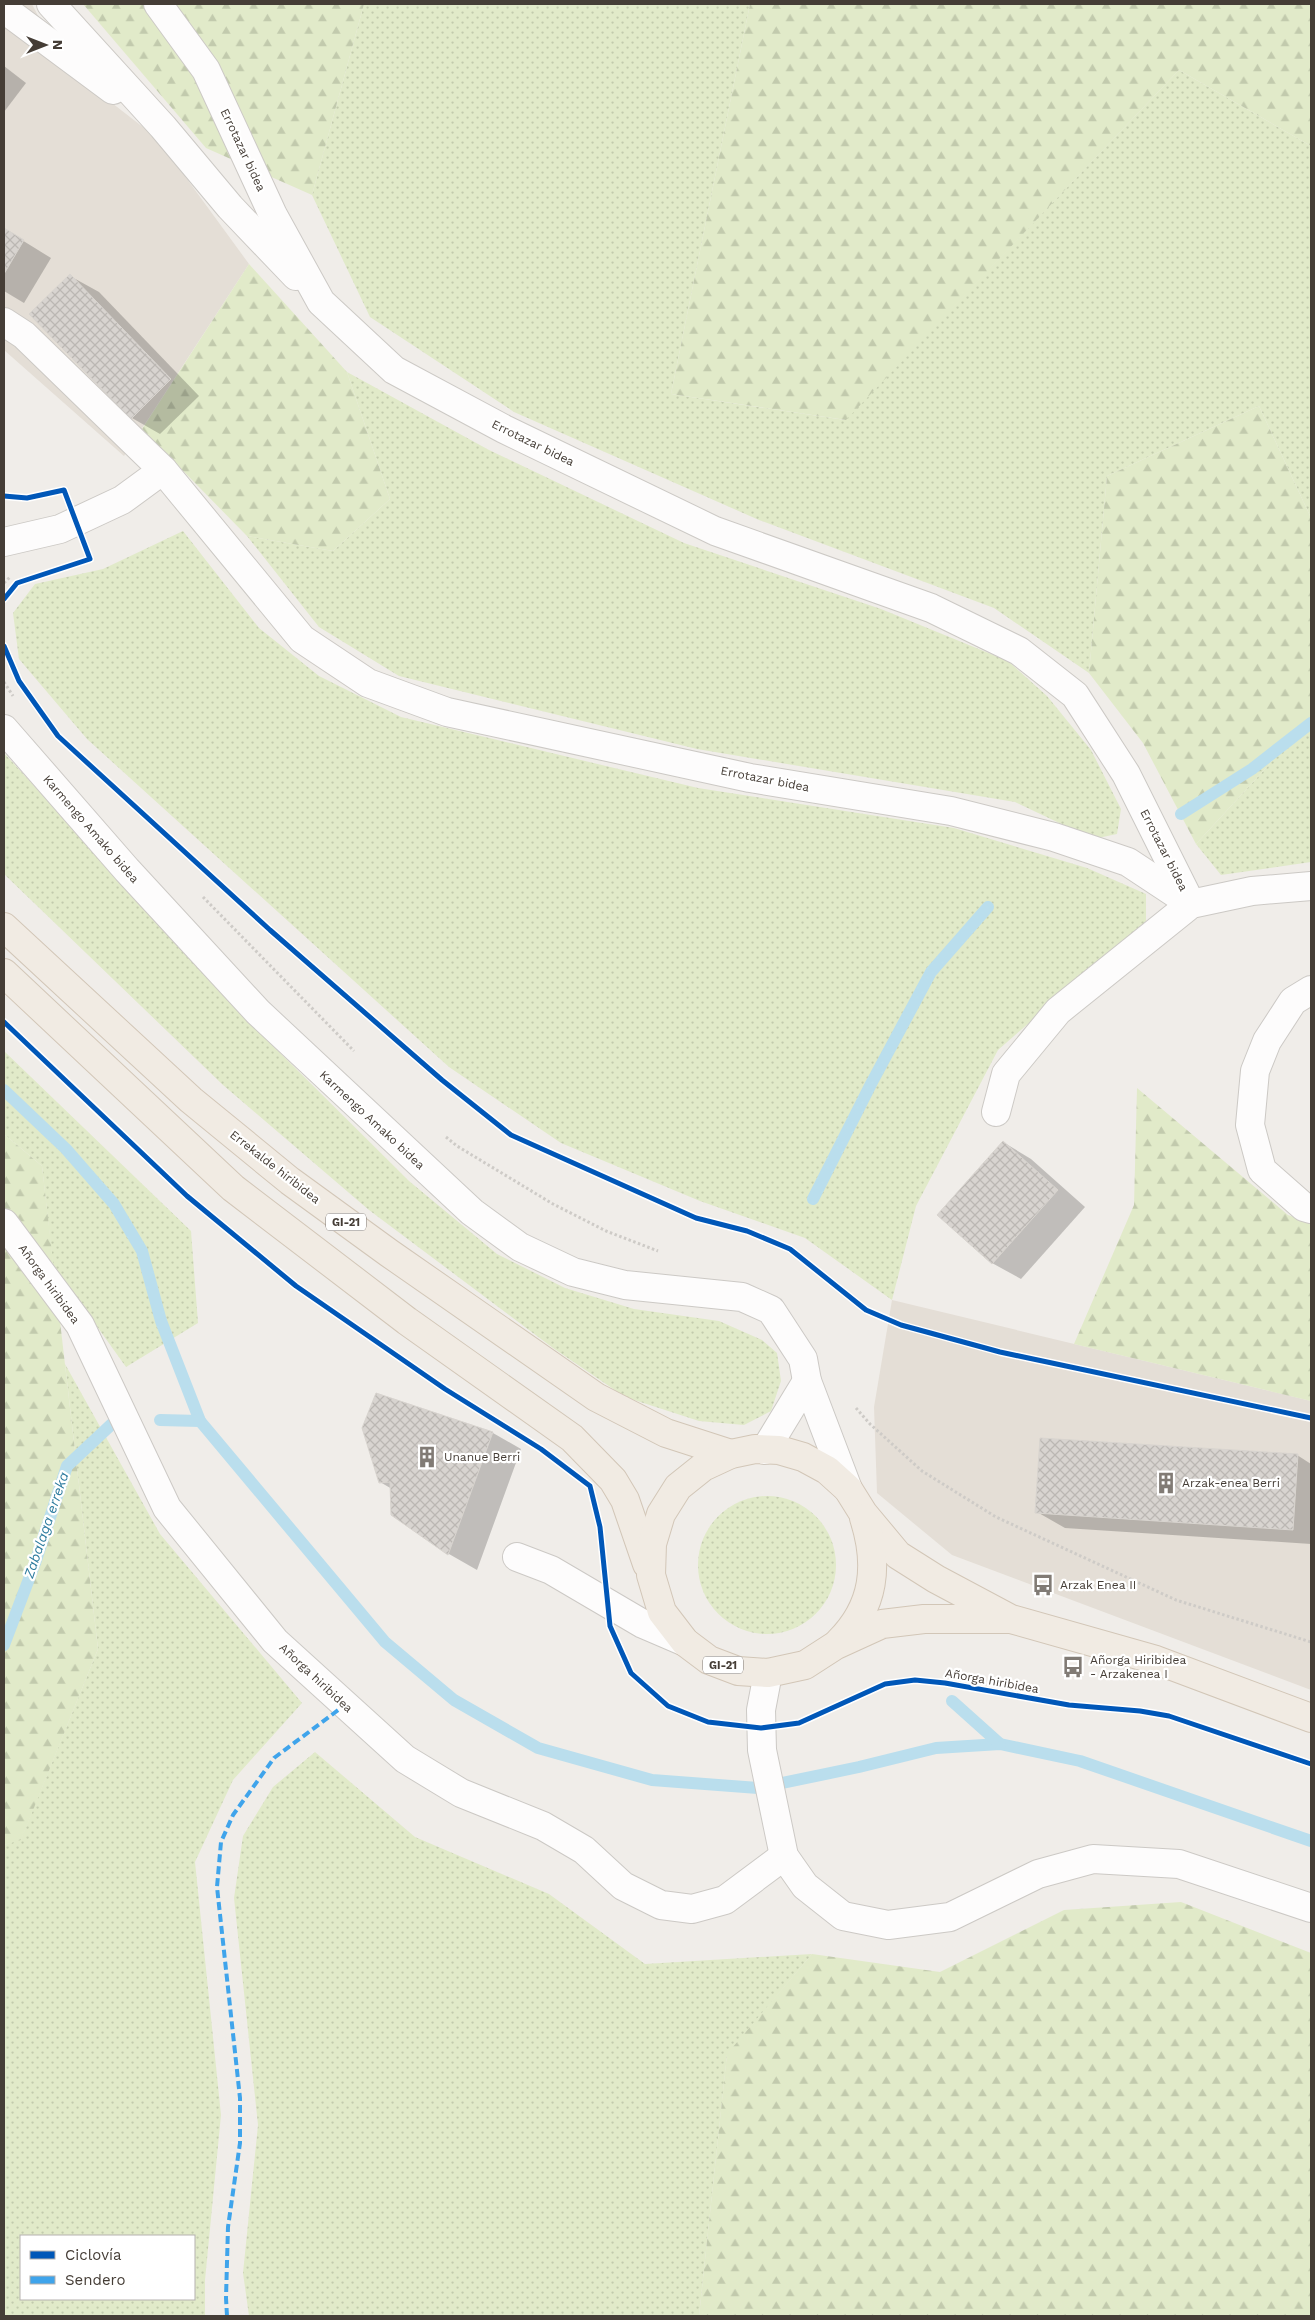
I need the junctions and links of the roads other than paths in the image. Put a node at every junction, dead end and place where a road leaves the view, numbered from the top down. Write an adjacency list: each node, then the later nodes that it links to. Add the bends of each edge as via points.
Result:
1 (51, 4): 4 (street, Errotazar bidea)
2 (158, 4): 5 (street, Errotazar bidea, via 206,70 273,215)
3 (4, 9): 4 (street, Errotazar bidea)
4 (163, 127): 5 (street, Errotazar bidea, via 230,207)
5 (321, 302): 11 (street, Errotazar bidea, via 394,370 504,429 715,531 931,608 1019,651 1075,695 1126,774)
6 (4, 322): 7 (street, Errotazar bidea, via 24,335)
7 (163, 470): 8 (street, via 122,500 60,530); 11 (street, Errotazar bidea, via 302,639 368,683 447,712 750,778 951,812 1054,837 1128,862)
8 (4, 542)
9 (4, 729): 18 (street, Karmengo Amako bidea, via 127,870 258,1012 472,1212 520,1247 572,1272 626,1285 742,1297 771,1310 803,1359)
10 (1311, 886): 11 (street, via 1252,891)
11 (1191, 904): 15 (street, via 1058,1011 1006,1074)
12 (4, 926): 20 (main road, Errekalde hiribidea / GI-21, via 190,1100 290,1181 596,1397 666,1432)
13 (4, 973): 24 (main road, GI-21, via 233,1188 407,1321 572,1438 613,1480 626,1500)
14 (1311, 990): 16 (street, via 1293,1001 1267,1041 1255,1071 1250,1125 1262,1170 1304,1207)
15 (996, 1112)
16 (1311, 1209)
17 (4, 1223): 30 (street, Añorga hiribidea, via 80,1325 167,1508 275,1641 405,1759 461,1793 552,1831 584,1850 623,1886 661,1905 692,1909 725,1900)
18 (806, 1381): 19 (street); 21 (street, Karmengo Amako bidea)
19 (765, 1450): 20 (main road, GI-21); 21 (main road, GI-21, via 779,1450 803,1457 827,1470)
20 (731, 1454): 24 (main road, GI-21, via 703,1467 678,1487 661,1514 652,1544)
21 (848, 1490): 22 (main road, GI-21)
22 (863, 1513): 25 (main road, GI-21, via 898,1555); 27 (main road, GI-21, via 872,1543 873,1574 859,1618)
23 (517, 1557): 26 (street, via 551,1570 643,1624)
24 (651, 1576): 26 (main road, GI-21, via 662,1612)
25 (1011, 1619): 27 (main road, via 924,1619 882,1624); 29 (main road, GI-21, via 1156,1660)
26 (685, 1642): 28 (main road, GI-21, via 709,1660 738,1671)
27 (836, 1645): 28 (main road, GI-21, via 805,1665)
28 (768, 1674): 30 (street, via 761,1710 762,1750)
29 (1311, 1718)
30 (784, 1856): 31 (street, via 805,1886 843,1916 888,1925 950,1917 1038,1874 1093,1859 1179,1864)
31 (1311, 1908)

